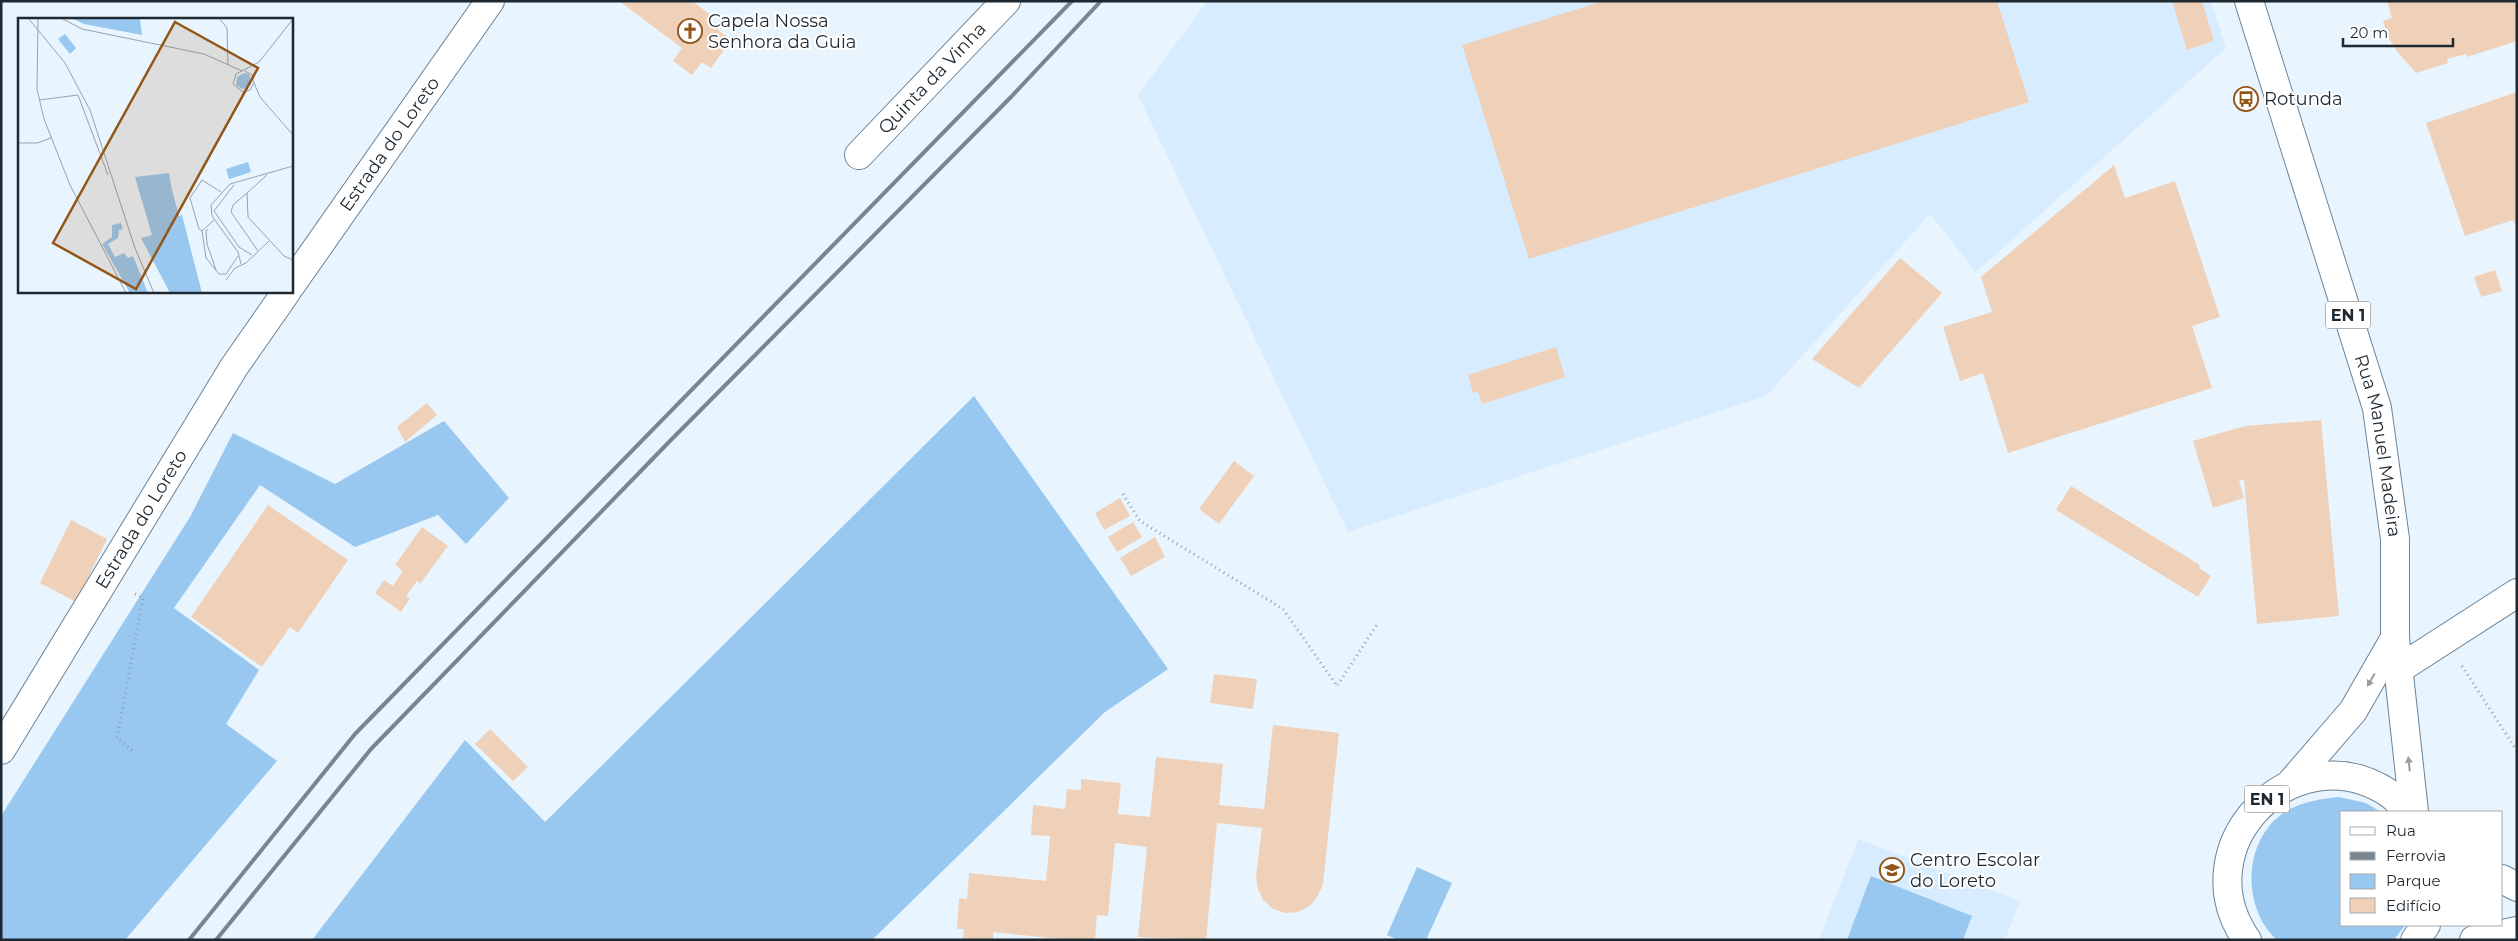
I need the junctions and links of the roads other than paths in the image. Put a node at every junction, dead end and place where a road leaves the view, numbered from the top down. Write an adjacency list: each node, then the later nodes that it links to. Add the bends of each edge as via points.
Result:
1 (490, 1): 5 (main road, Estrada do Loreto)
2 (1006, 1): 4 (main road, Quinta da Vinha)
3 (2248, 1): 8 (main road, Rua Manuel Madeira / EN 1, via 2377,408 2395,539)
4 (859, 155)
5 (292, 285)
6 (286, 292): 10 (main road, Estrada do Loreto, via 234,367)
7 (2517, 593): 9 (main road)
8 (2395, 638): 9 (main road, Rua Manuel Madeira / EN 1); 11 (main road, Rua Manuel Madeira / EN 1, one-way to 11, via 2353,711)
9 (2399, 669): 13 (main road, Rua Manuel Madeira / EN 1, one-way to 9)
10 (1, 750)
11 (2290, 784): 12 (main road, EN 1, via 2323,776 2358,779 2390,794); 18 (main road, EN 1, via 2256,807 2234,841 2226,882)
12 (2408, 811)
13 (2414, 811)
14 (2503, 880): 15 (main road)
15 (2517, 887)
16 (2425, 926): 19 (main road)
17 (2517, 930): 20 (main road)
18 (2240, 934)
19 (2415, 940)
20 (2474, 940)

